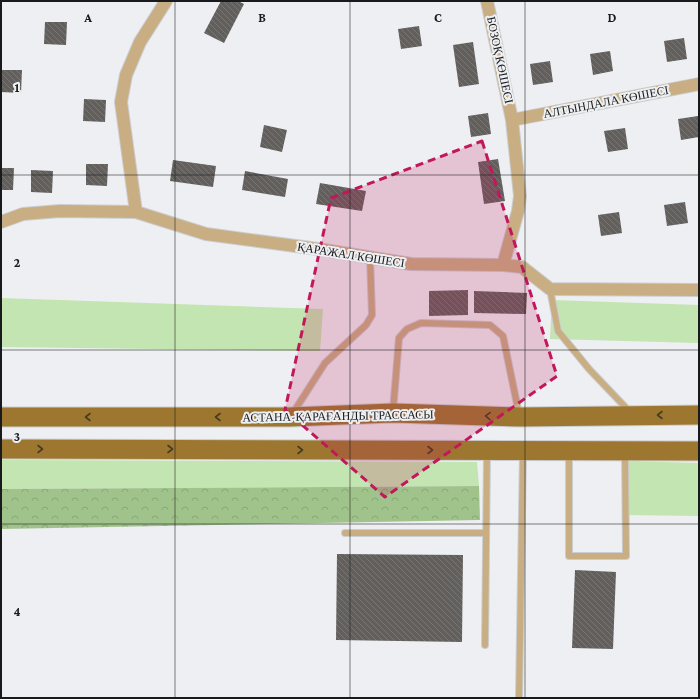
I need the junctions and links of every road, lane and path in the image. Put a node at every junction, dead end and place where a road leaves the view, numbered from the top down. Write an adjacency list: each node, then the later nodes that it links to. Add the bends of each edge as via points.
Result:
1 (166, 1): 5 (street, via 140,42 126,75 121,102)
2 (487, 1): 4 (street, БОЗОҚ КӨШЕСІ)
3 (699, 84): 4 (street, АЛТЫНДАЛА КӨШЕСІ)
4 (512, 120): 8 (street, БОЗОҚ КӨШЕСІ, via 520,196)
5 (136, 212): 6 (street, ҚАРАЖАЛ КӨШЕСІ, via 60,211 23,214); 7 (street, ҚАРАЖАЛ КӨШЕСІ, via 206,234)
6 (1, 222)
7 (370, 257): 8 (street, ҚАРАЖАЛ КӨШЕСІ, via 411,264); 15 (lane, via 372,315 366,325 325,363)
8 (503, 265): 9 (street, ҚАРАЖАЛ КӨШЕСІ, via 522,267)
9 (550, 289): 10 (street); 12 (lane, via 558,332)
10 (699, 290)
11 (393, 412): 15 (main road, АСТАНА-ҚАРАҒАНДЫ ТРАССАСЫ); 16 (main road, АСТАНА-ҚАРАҒАНДЫ ТРАССАСЫ, one-way to 11); 16 (lane, via 399,338 407,329 421,323 490,325 503,336)
12 (633, 415): 13 (main road, АСТАНА-ҚАРАҒАНДЫ ТРАССАСЫ, one-way to 12); 16 (main road, АСТАНА-ҚАРАҒАНДЫ ТРАССАСЫ)
13 (699, 415)
14 (1, 417): 15 (main road, АСТАНА-ҚАРАҒАНДЫ ТРАССАСЫ, one-way to 14)
15 (290, 417)
16 (520, 417)
17 (1, 449): 18 (main road, one-way to 18)
18 (487, 451): 19 (main road); 24 (lane)
19 (523, 451): 20 (main road); 26 (lane)
20 (569, 451): 21 (main road); 21 (lane, via 569,556 626,556)
21 (625, 451): 22 (main road)
22 (699, 451)
23 (345, 533): 24 (lane)
24 (486, 533): 25 (lane)
25 (485, 645)
26 (519, 698)

